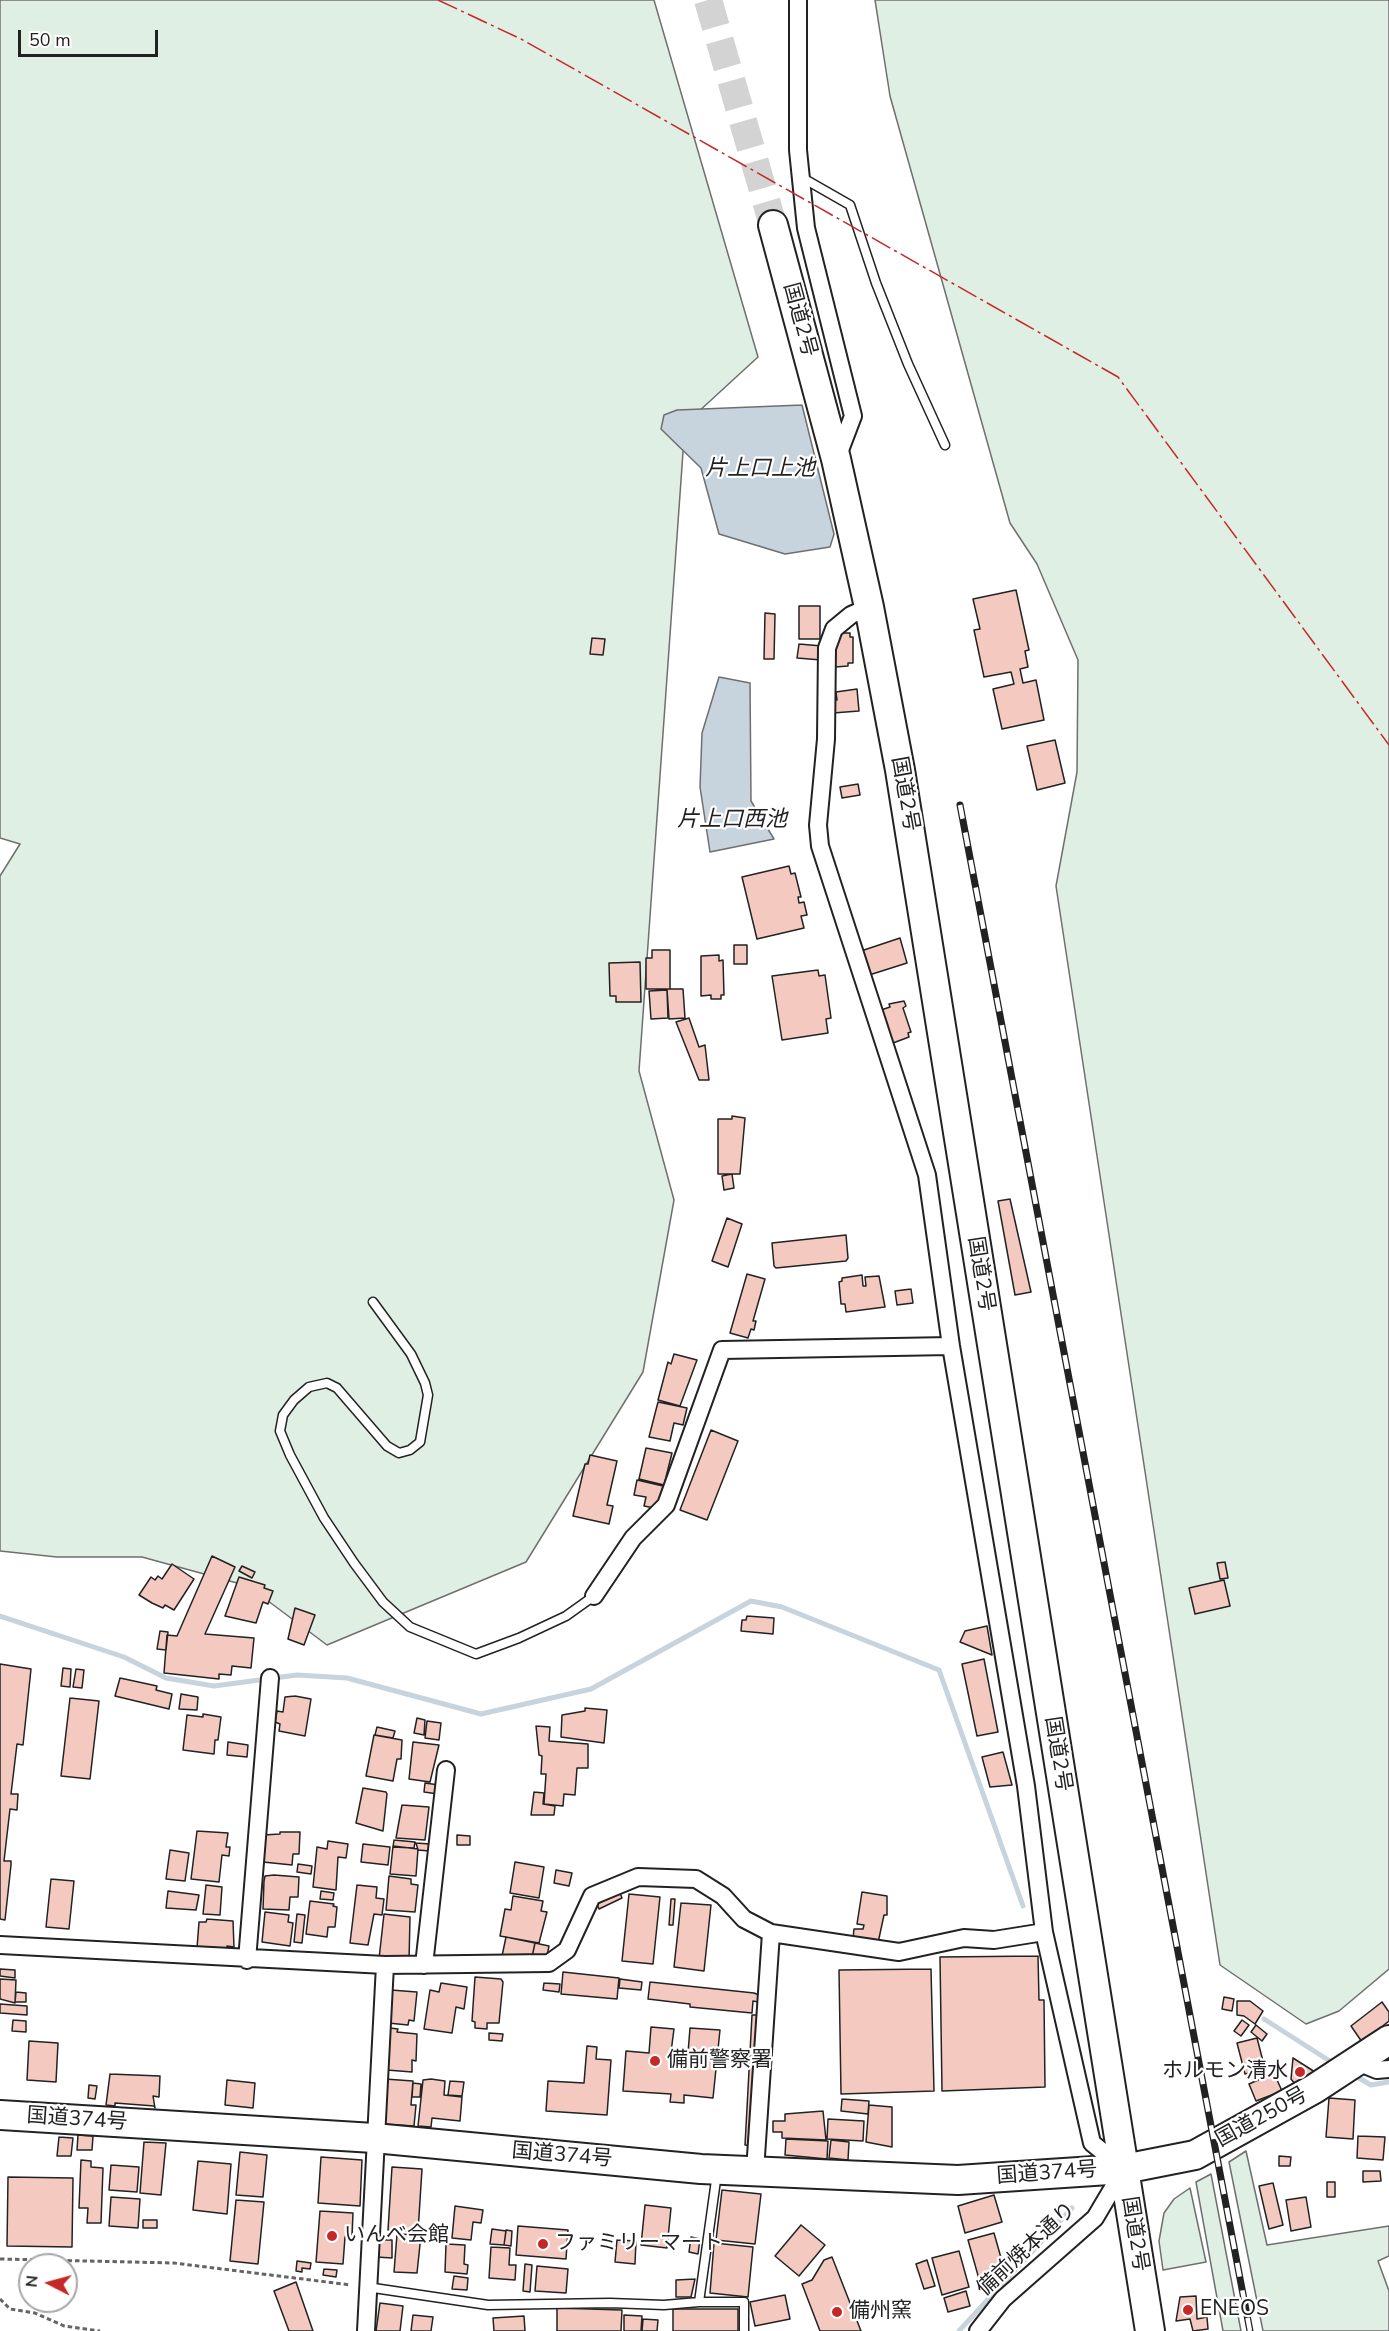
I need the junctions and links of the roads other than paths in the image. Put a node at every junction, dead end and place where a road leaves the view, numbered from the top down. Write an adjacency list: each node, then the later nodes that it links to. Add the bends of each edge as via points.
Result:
1 (798, 0): 2 (street)
2 (801, 177): 4 (lane, via 850,205 888,314); 5 (street, via 807,228 853,416)
3 (773, 225): 5 (highway, 国道2号)
4 (945, 445)
5 (836, 459): 6 (highway, 国道2号)
6 (869, 607): 8 (street, via 834,629 827,648 826,739 818,825 824,864 927,1175); 24 (highway, 国道2号, via 916,865)
7 (373, 1302): 9 (lane, via 411,1353 425,1383 429,1395 420,1442 399,1453 387,1446 337,1388 327,1383 309,1387 294,1400 283,1415 280,1431 324,1518 383,1602 410,1627 476,1654 566,1616)
8 (951, 1346): 9 (street, via 722,1350 666,1505 633,1538); 13 (street, via 1026,1786)
9 (594, 1596)
10 (270, 1678): 15 (street)
11 (446, 1770): 17 (street)
12 (771, 1932): 13 (street, via 899,1952 964,1938 994,1940); 17 (street, via 744,1919 723,1896 696,1879 638,1877 592,1896 567,1950 549,1963); 25 (street)
13 (1044, 1932): 24 (street, via 1092,2143)
14 (0, 1945): 15 (street)
15 (247, 1960): 16 (street)
16 (385, 1965): 17 (street); 22 (street)
17 (424, 1965)
18 (1389, 2040): 19 (highway, 国道250号)
19 (1355, 2061): 20 (street, via 1377,2070); 24 (highway, 国道250号, via 1314,2089 1195,2155)
20 (1389, 2069)
21 (0, 2115): 22 (highway, 国道374号)
22 (374, 2138): 23 (highway, 国道374号); 26 (street)
23 (717, 2169): 25 (highway, 国道374号); 27 (lane)
24 (1124, 2169): 25 (highway, 国道374号, via 958,2180); 30 (street, 備前焼本通り, via 1095,2218 1003,2299); 31 (highway, 国道2号)
25 (755, 2171)
26 (367, 2287): 27 (lane, via 488,2305 664,2306); 28 (street)
27 (699, 2301): 29 (lane, via 744,2302)
28 (366, 2331)
29 (744, 2331)
30 (978, 2331)
31 (1150, 2331)

